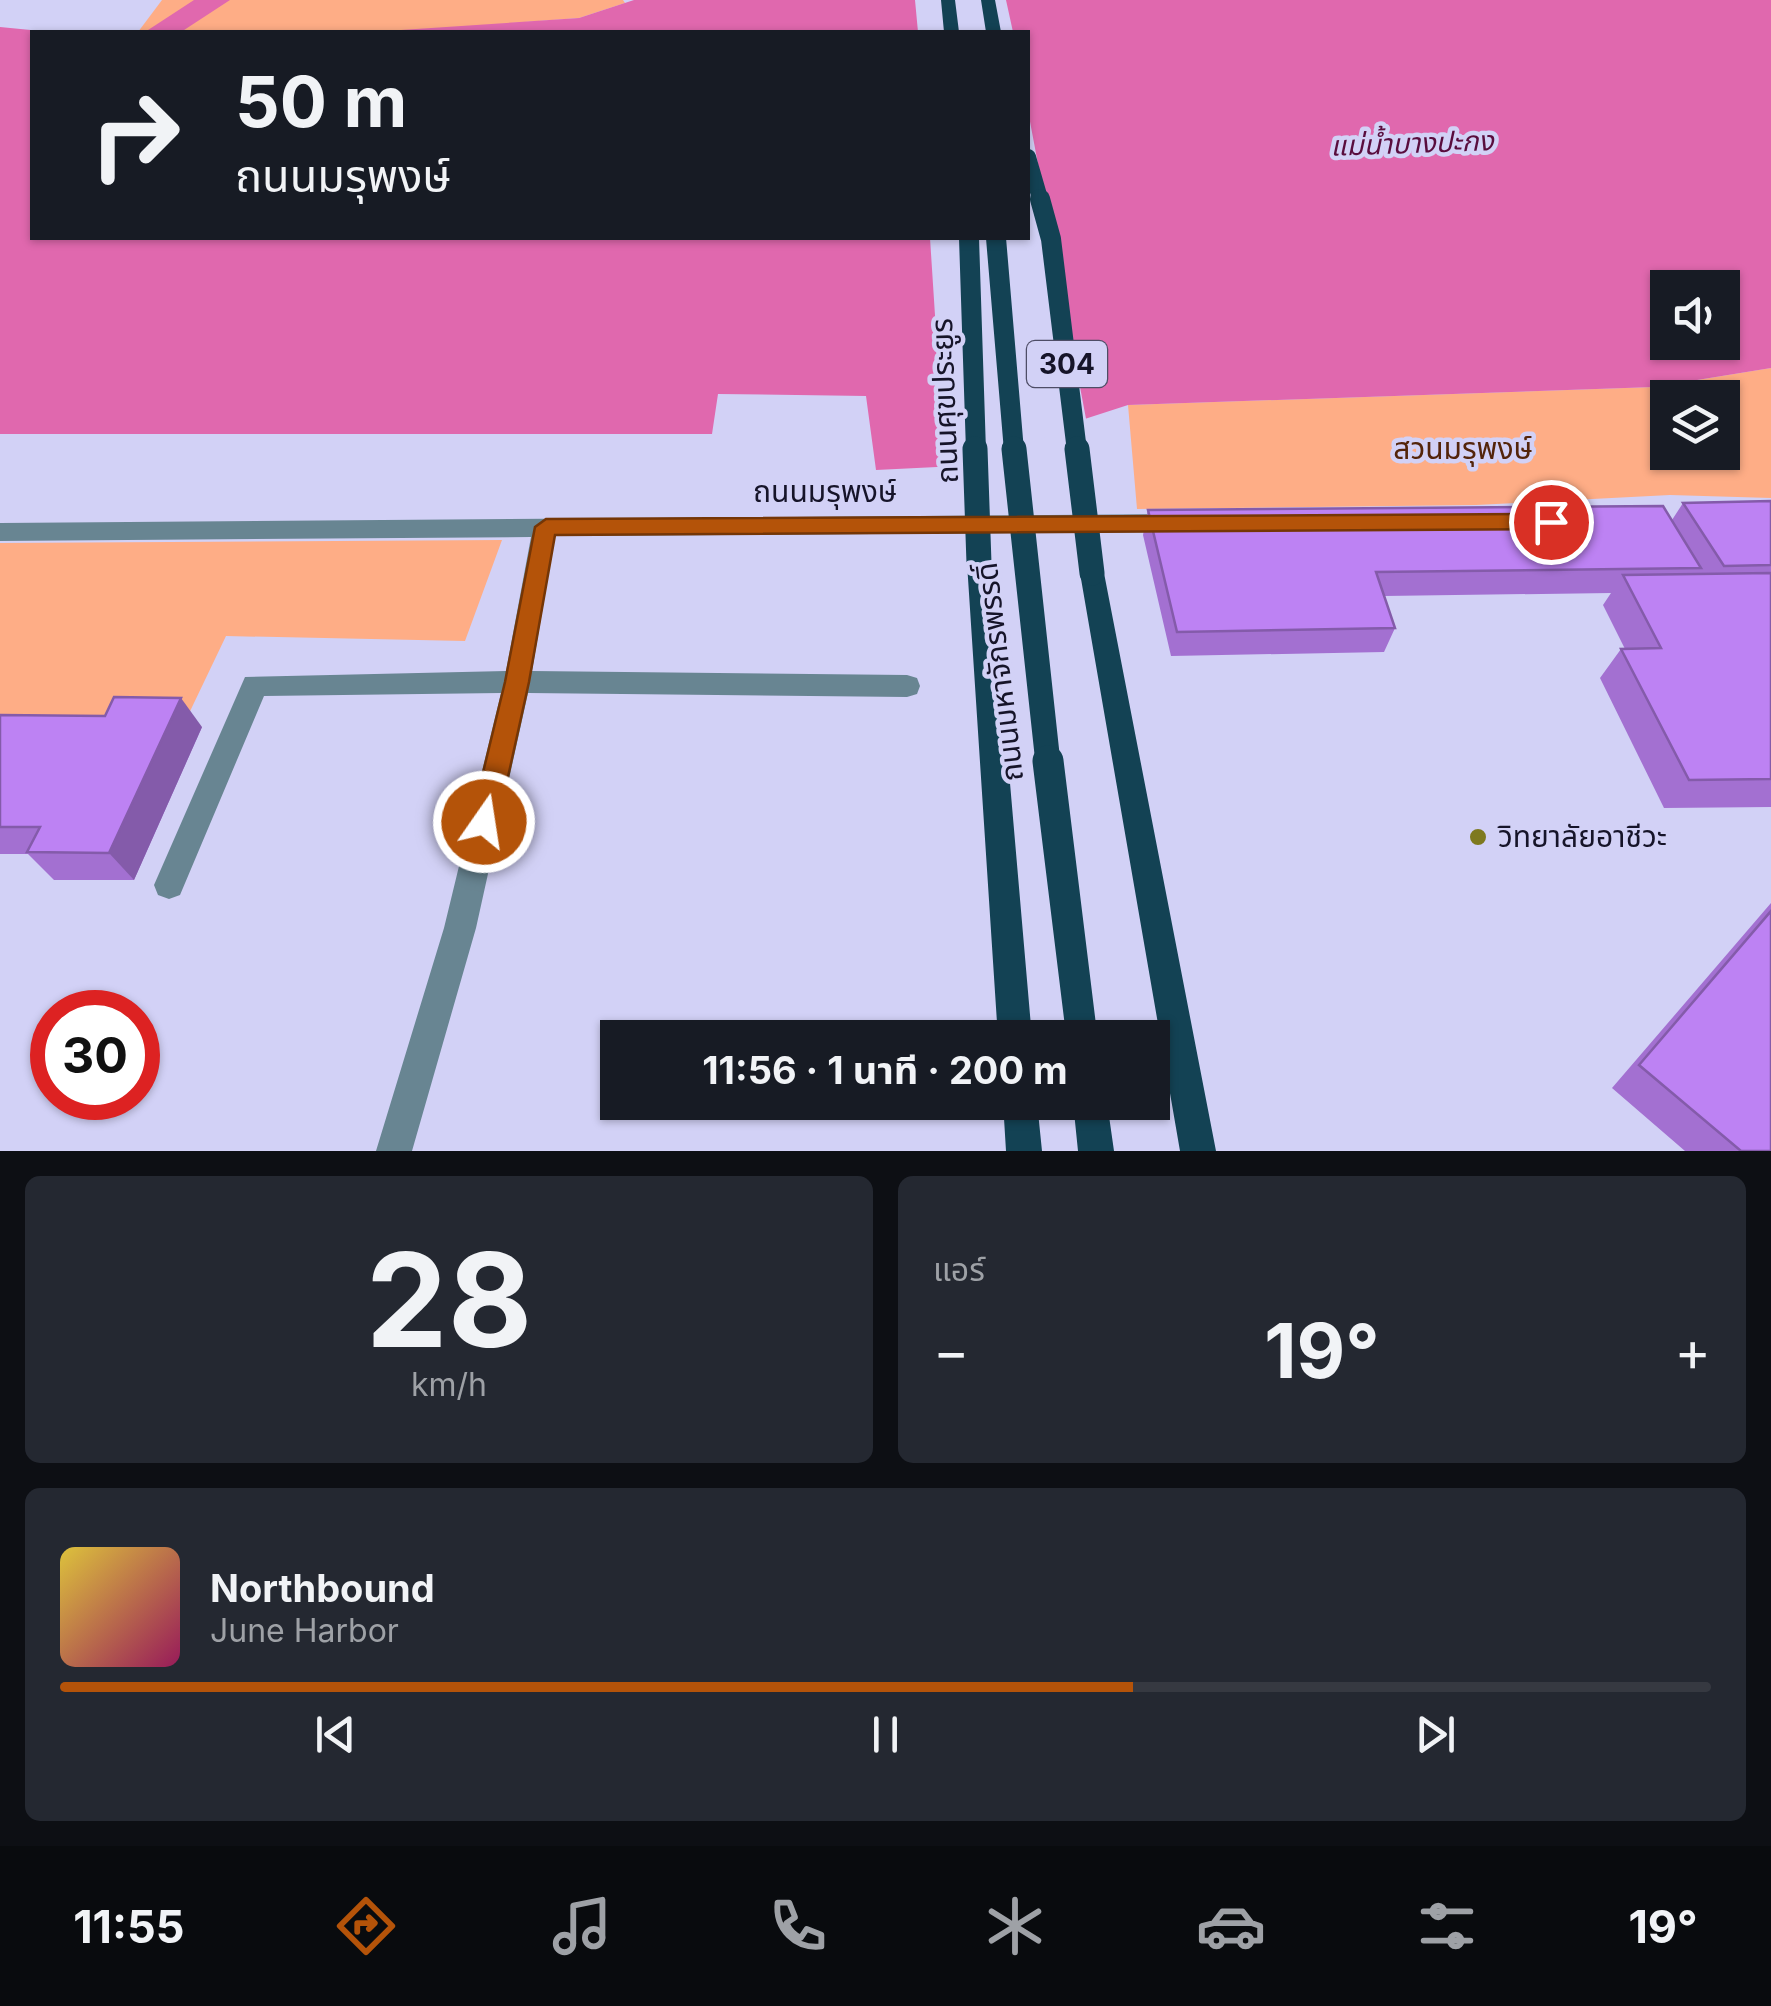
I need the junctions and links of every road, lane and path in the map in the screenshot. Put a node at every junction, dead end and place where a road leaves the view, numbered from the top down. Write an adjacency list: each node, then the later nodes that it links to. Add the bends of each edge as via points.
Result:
1 (948, 0): 3 (main road)
2 (988, 0): 4 (main road)
3 (952, 30)
4 (994, 30)
5 (1030, 164): 22 (main road, 304, bridge, via 1052,239 1092,573)
6 (969, 240): 11 (main road, ถนนศุขประยูร, bridge)
7 (996, 240): 16 (main road, ถนนมหาจักรพรรดิ์, bridge, via 1024,565)
8 (1202, 523): 9 (street, ถนนมรุพงษ์)
9 (546, 527): 10 (street, ถนนมรุพงษ์); 12 (street)
10 (0, 532)
11 (979, 562): 15 (main road, ถนนมหาจักรพรรดิ์)
12 (517, 682): 13 (street); 14 (street, via 255,686); 19 (street, via 460,928)
13 (907, 686)
14 (169, 885)
15 (1014, 1020)
16 (1080, 1020)
17 (1021, 1120): 20 (main road)
18 (1092, 1120): 21 (main road)
19 (394, 1151)
20 (1024, 1151)
21 (1096, 1151)
22 (1198, 1151)

